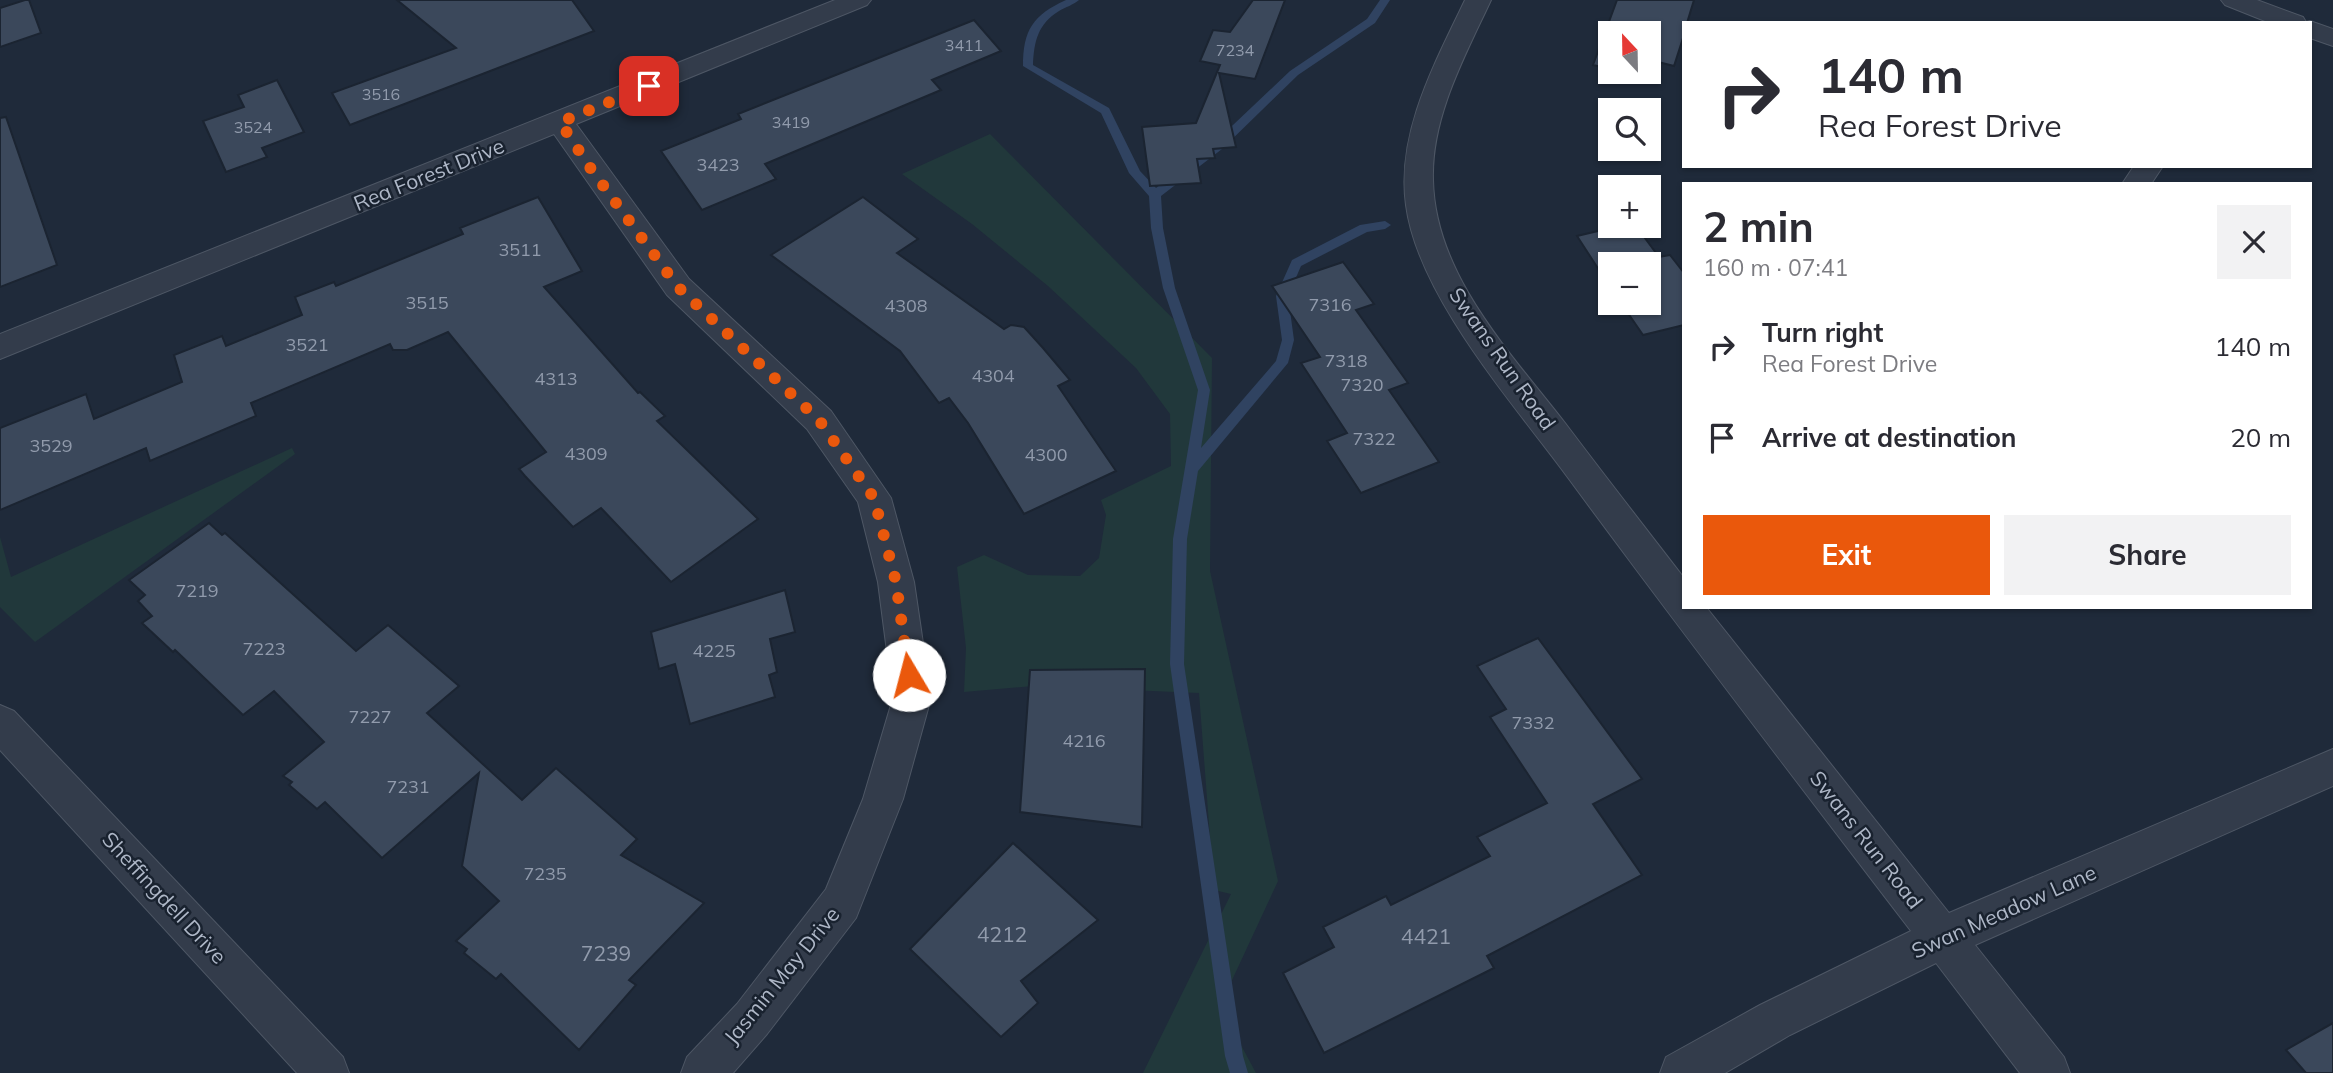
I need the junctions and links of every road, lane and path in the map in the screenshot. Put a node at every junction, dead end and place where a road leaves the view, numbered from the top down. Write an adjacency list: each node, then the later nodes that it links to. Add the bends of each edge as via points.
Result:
1 (858, 0): 7 (street, Rea Forest Drive)
2 (1478, 0): 9 (street, Swans Run Road, via 1440,82 1425,135 1420,205 1430,237 1462,307 1484,340)
3 (2242, 10): 4 (street)
4 (2286, 21)
5 (2312, 30): 6 (street)
6 (2333, 38)
7 (560, 122): 8 (street, Rea Forest Drive); 15 (street, Jasmin May Drive, via 678,287 819,420 874,498 896,582 912,698 883,799 841,903 752,1019)
8 (0, 347)
9 (1682, 604)
10 (1686, 609): 13 (street, Swans Run Road)
11 (0, 723): 14 (street, Sheffingdell Drive)
12 (2333, 767): 13 (street, Swan Meadow Lane)
13 (1942, 938): 16 (street, Swan Meadow Lane, via 1775,1020); 17 (street, Swans Run Road)
14 (327, 1073)
15 (703, 1073)
16 (1682, 1073)
17 (2048, 1073)

